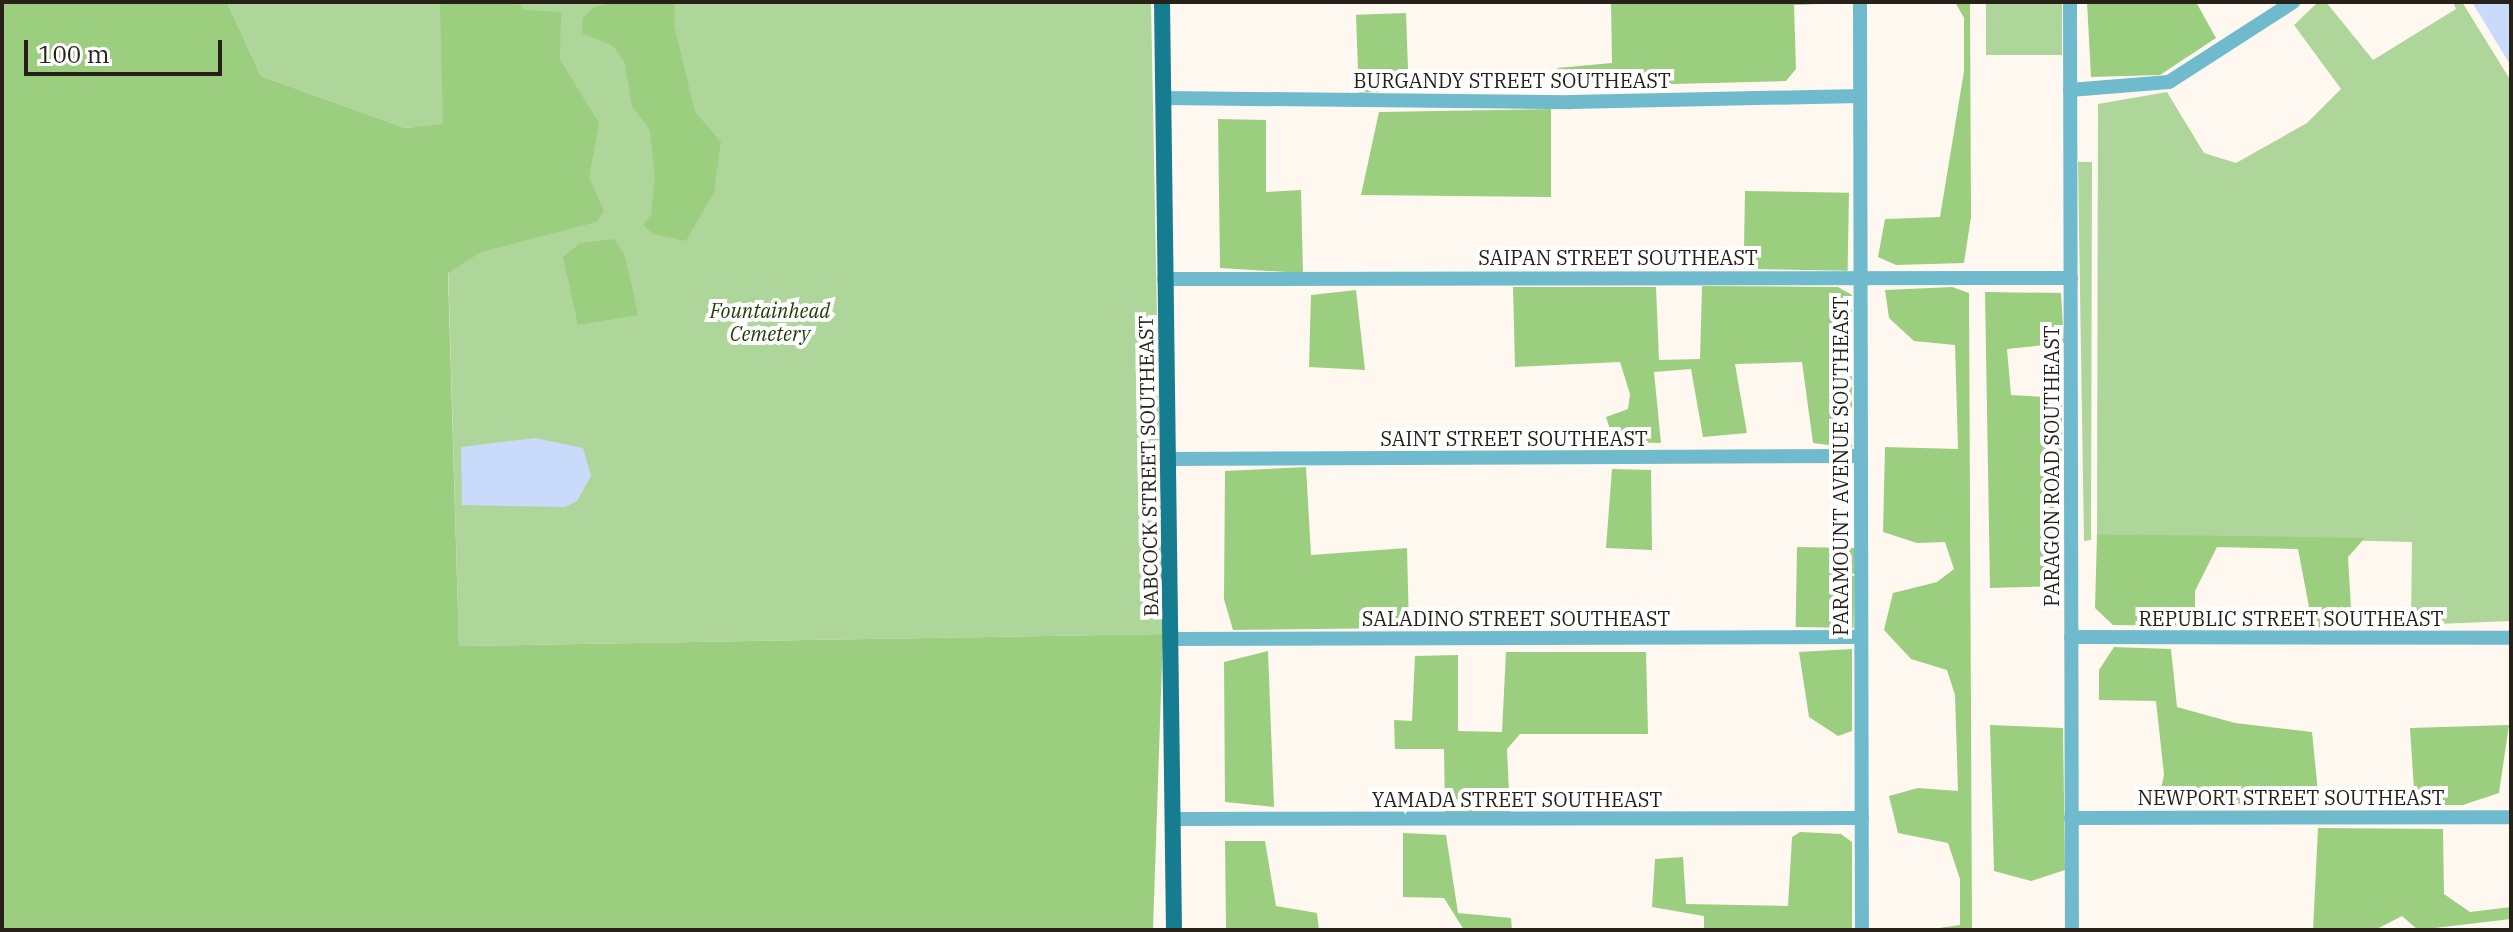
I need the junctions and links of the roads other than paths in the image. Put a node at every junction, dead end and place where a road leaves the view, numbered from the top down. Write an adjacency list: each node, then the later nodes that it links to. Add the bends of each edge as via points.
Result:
1 (1162, 2): 7 (main road, BABCOCK STREET SOUTHEAST)
2 (1860, 2): 6 (street, PARAMOUNT AVENUE SOUTHEAST)
3 (2070, 2): 5 (street, PARAGON ROAD SOUTHEAST)
4 (2293, 2): 5 (street, via 2169,82)
5 (2070, 90): 9 (street, PARAGON ROAD SOUTHEAST)
6 (1860, 96): 7 (street, BURGANDY STREET SOUTHEAST, via 1571,102); 8 (street, PARAMOUNT AVENUE SOUTHEAST)
7 (1164, 98): 10 (main road, BABCOCK STREET SOUTHEAST)
8 (1860, 276): 9 (street, SAIPAN STREET SOUTHEAST); 10 (street, SAIPAN STREET SOUTHEAST); 11 (street, PARAMOUNT AVENUE SOUTHEAST)
9 (2071, 278): 14 (street, PARAGON ROAD SOUTHEAST)
10 (1164, 279): 12 (main road, BABCOCK STREET SOUTHEAST)
11 (1861, 456): 12 (street, SAINT STREET SOUTHEAST); 13 (street, PARAMOUNT AVENUE SOUTHEAST)
12 (1168, 459): 16 (main road, BABCOCK STREET SOUTHEAST)
13 (1861, 637): 16 (street, SALADINO STREET SOUTHEAST); 18 (street, PARAMOUNT AVENUE SOUTHEAST)
14 (2071, 637): 15 (street, REPUBLIC STREET SOUTHEAST); 19 (street, PARAGON ROAD SOUTHEAST)
15 (2511, 638)
16 (1171, 639): 20 (main road, BABCOCK STREET SOUTHEAST)
17 (2511, 817): 19 (street, NEWPORT STREET SOUTHEAST)
18 (1862, 818): 20 (street, YAMADA STREET SOUTHEAST); 22 (street, PARAMOUNT AVENUE SOUTHEAST)
19 (2071, 818): 23 (street, PARAGON ROAD SOUTHEAST)
20 (1173, 819): 21 (main road, BABCOCK STREET SOUTHEAST)
21 (1174, 930)
22 (1862, 930)
23 (2072, 930)

